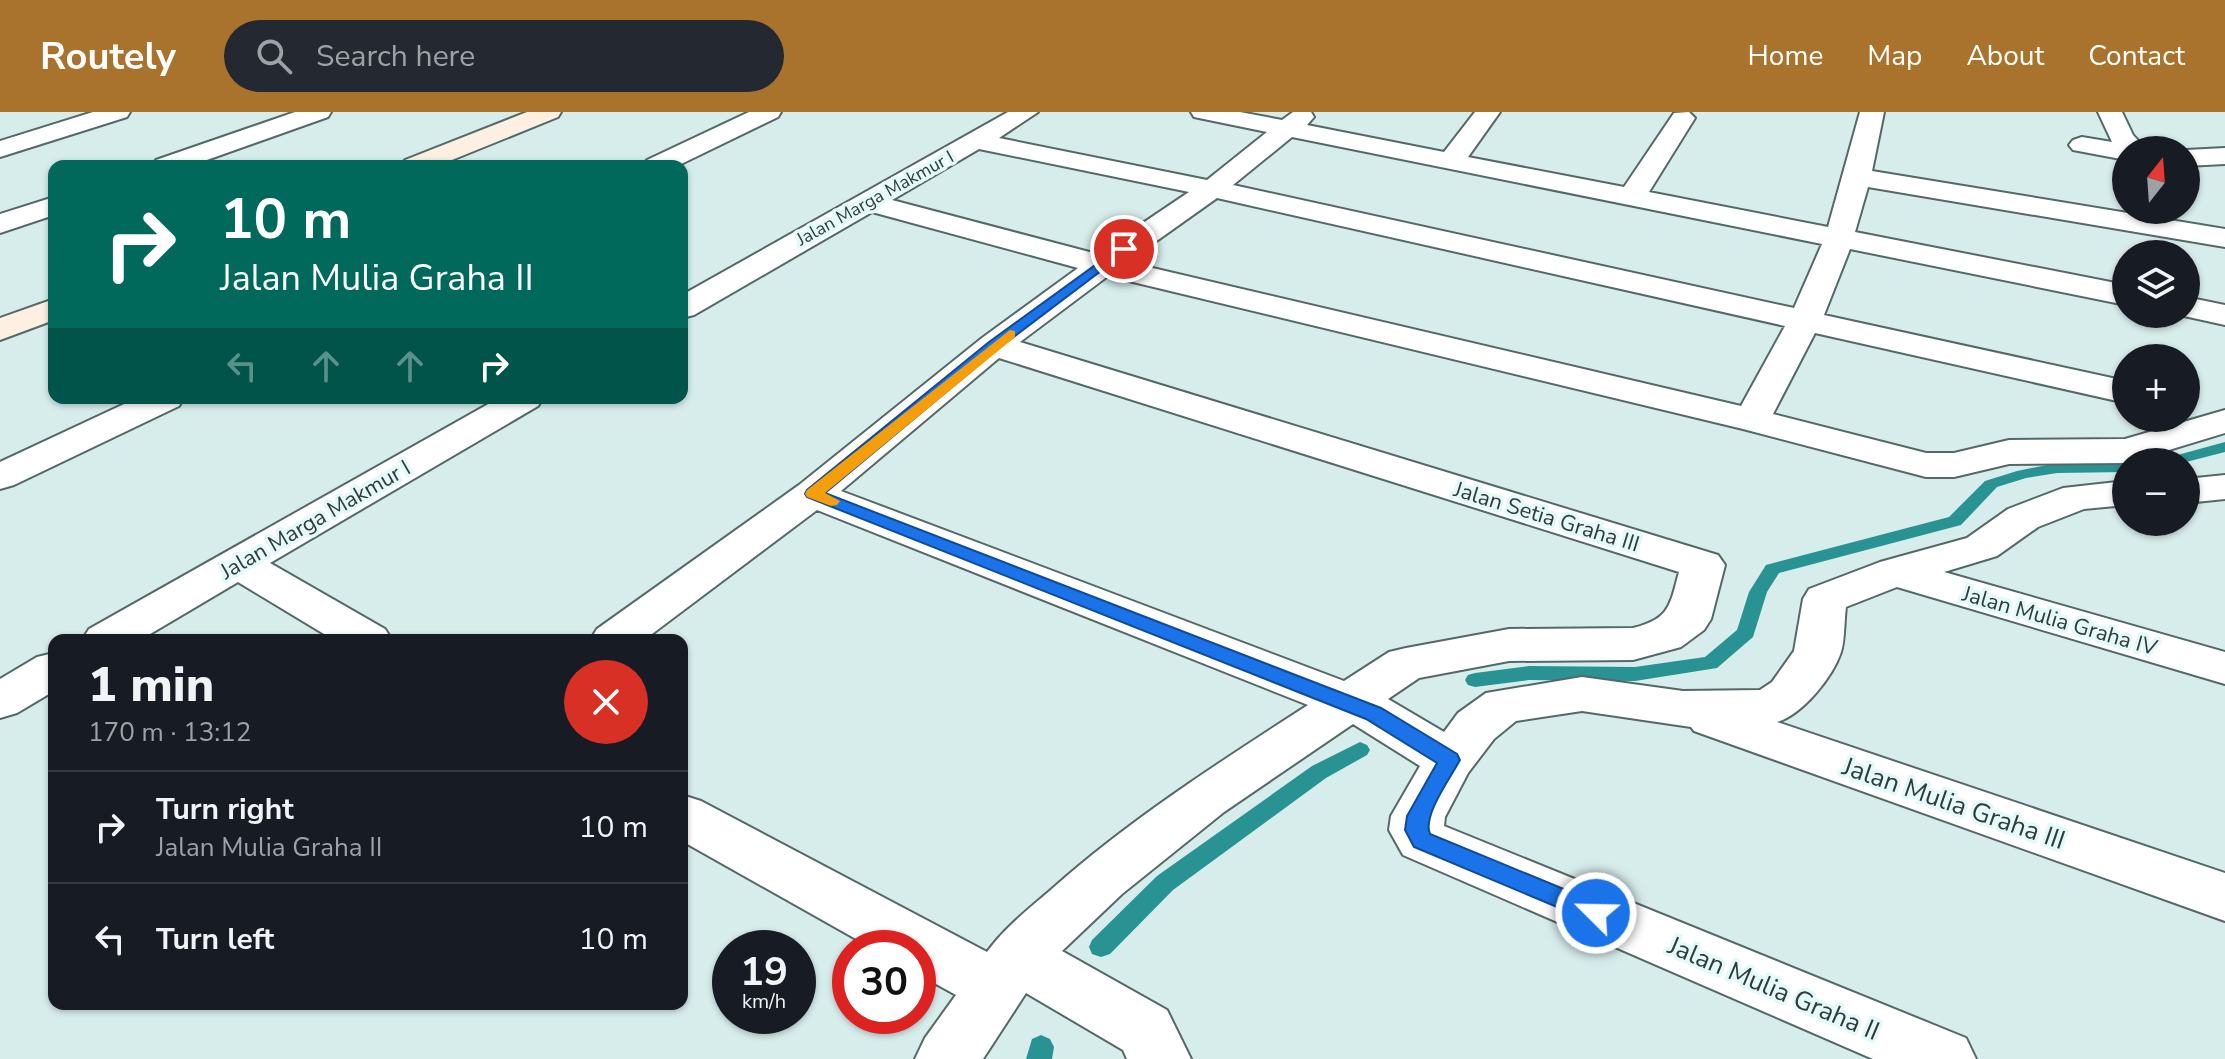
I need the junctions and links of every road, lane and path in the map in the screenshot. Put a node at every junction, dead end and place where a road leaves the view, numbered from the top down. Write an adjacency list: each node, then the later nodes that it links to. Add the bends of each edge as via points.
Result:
1 (118, 112): 16 (street)
2 (319, 112): 20 (street)
3 (549, 112): 21 (street)
4 (731, 112): 10 (street)
5 (1026, 112): 14 (street, Jalan Marga Makmur I)
6 (1203, 112): 12 (street)
7 (1488, 112): 23 (street)
8 (1872, 112): 24 (street)
9 (2110, 112): 13 (street)
10 (763, 115): 22 (street)
11 (1683, 118): 26 (street)
12 (1299, 120): 23 (street); 25 (street)
13 (2121, 136)
14 (977, 141): 25 (street); 27 (street, Jalan Marga Makmur I)
15 (2082, 145): 17 (street)
16 (0, 149)
17 (2112, 150)
18 (2225, 156): 19 (street)
19 (2200, 157)
20 (182, 160)
21 (429, 160)
22 (669, 160)
23 (1451, 161): 26 (street)
24 (1859, 177): 31 (street); 32 (street)
25 (1212, 189): 33 (street); 39 (street)
26 (1631, 198): 31 (street)
27 (868, 202): 33 (street); 35 (street, Jalan Marga Makmur I)
28 (48, 207): 30 (street)
29 (2200, 215): 32 (street)
30 (0, 224)
31 (1839, 238): 34 (street); 39 (street)
32 (2223, 240)
33 (1102, 265): 41 (street); 47 (street)
34 (2112, 292)
35 (688, 305)
36 (2200, 310): 38 (street)
37 (48, 311): 40 (street)
38 (2225, 315)
39 (1805, 321): 42 (street); 47 (street)
40 (0, 330)
41 (994, 345): 50 (street); 60 (street, Jalan Setia Graha III, via 1703,565 1688,619 1665,636 1633,644 1509,645 1450,654 1406,664)
42 (2112, 389)
43 (153, 404): 49 (street)
44 (515, 404): 52 (street, Jalan Marga Makmur I)
45 (2200, 409): 46 (street)
46 (2225, 414)
47 (1752, 420): 48 (street, via 1926,465 1954,465 2009,452 2127,451)
48 (2225, 421)
49 (0, 477)
50 (813, 494): 56 (street); 60 (street)
51 (2112, 494): 53 (street, via 2077,497 2023,518 1982,547)
52 (237, 563): 54 (street, Jalan Marga Makmur I); 55 (street)
53 (1895, 572): 57 (street, Jalan Mulia Graha IV); 61 (street, via 1825,599 1817,653 1789,694 1772,706)
54 (115, 634)
55 (359, 634)
56 (621, 634)
57 (2225, 668)
58 (48, 673): 59 (street)
59 (0, 701)
60 (1349, 702): 62 (street); 65 (street, via 1205,798 1102,878)
61 (1683, 709): 62 (street, via 1582,694 1503,705 1476,726); 64 (street, Jalan Mulia Graha III)
62 (1450, 760): 68 (street, Jalan Mulia Graha II, via 1418,816 1416,830 1422,840)
63 (688, 819): 65 (street)
64 (2225, 897)
65 (1007, 970): 66 (street); 67 (street, via 1053,979 1145,1030)
66 (947, 1059)
67 (1159, 1059)
68 (1944, 1059)

